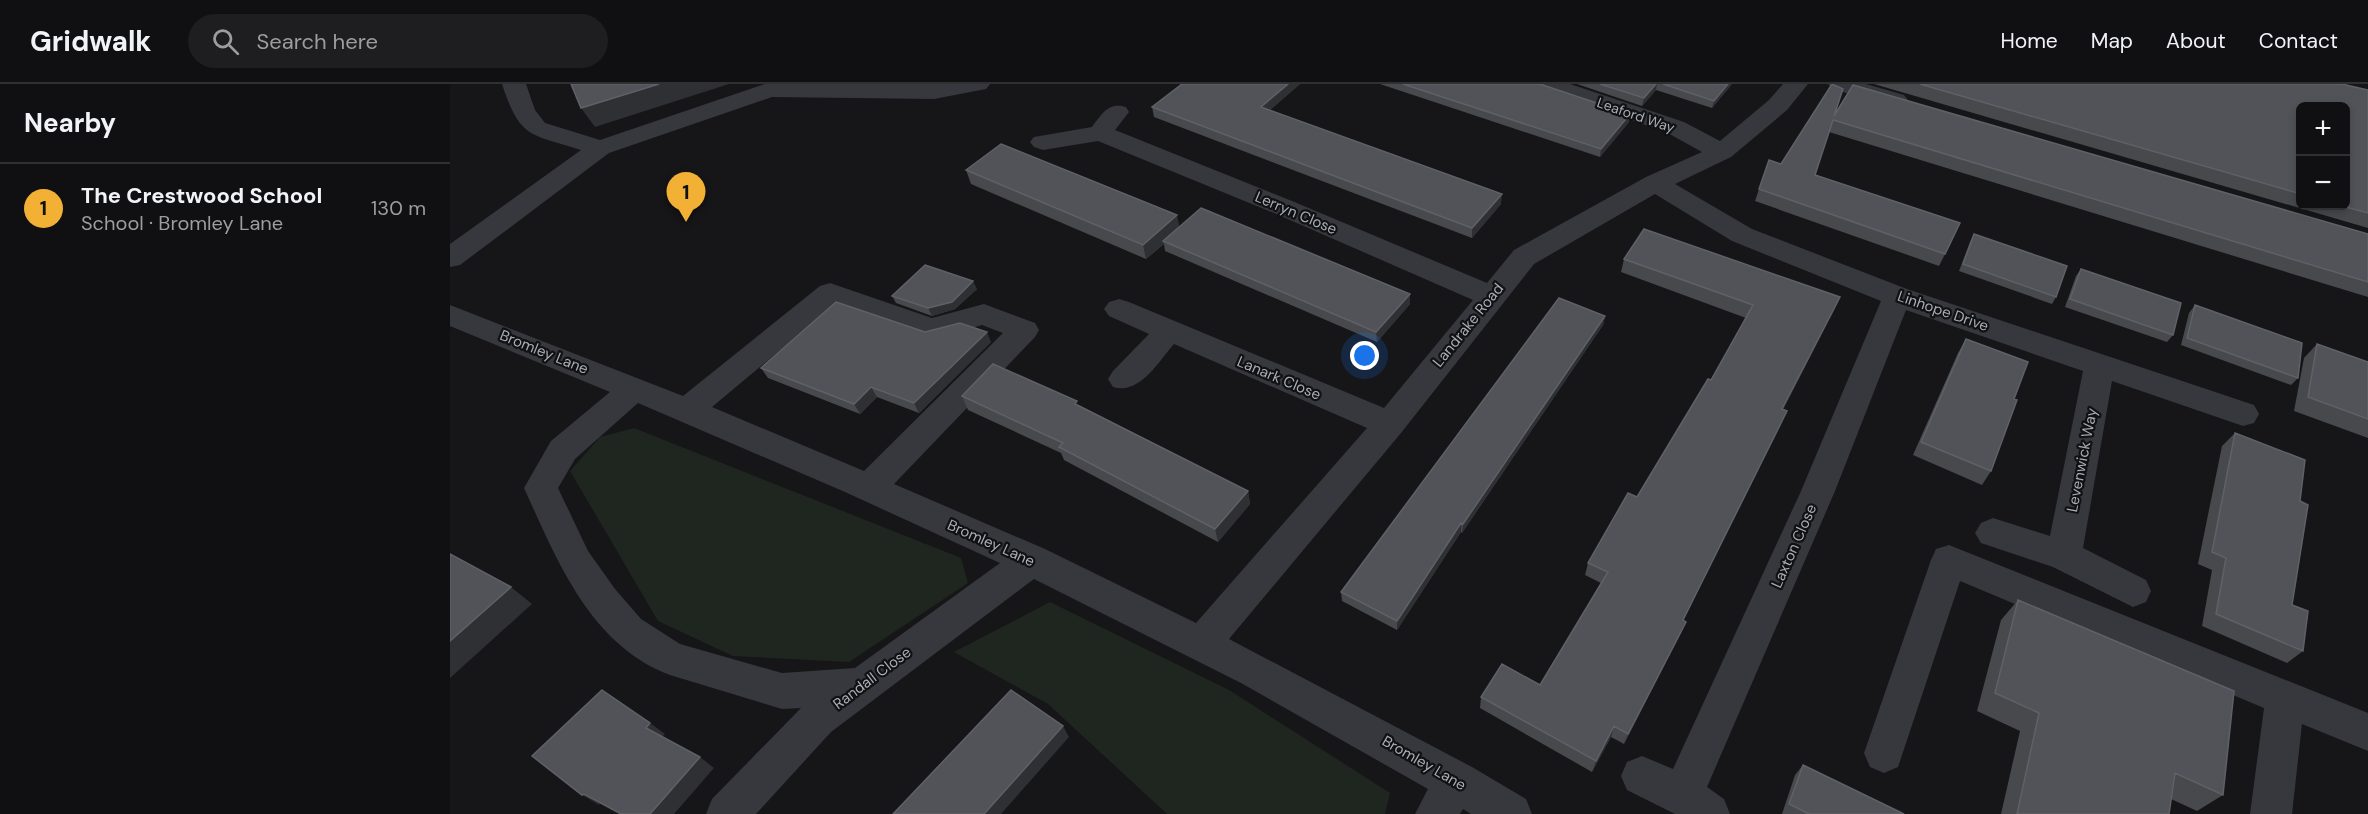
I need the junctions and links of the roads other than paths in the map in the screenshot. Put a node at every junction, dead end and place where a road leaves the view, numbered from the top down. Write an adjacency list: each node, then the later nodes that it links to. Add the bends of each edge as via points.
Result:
1 (514, 84): 12 (street, via 523,111 536,128)
2 (978, 84): 7 (street, via 934,92)
3 (1547, 84): 13 (street, Leaford Way, via 1675,128)
4 (1796, 84): 13 (street, Landrake Road, via 1778,105)
5 (1840, 84): 8 (street)
6 (778, 87): 7 (street); 12 (street)
7 (903, 88)
8 (1920, 108)
9 (1118, 112): 10 (street)
10 (1100, 133): 11 (street); 16 (street, Lerryn Close)
11 (1043, 142)
12 (600, 148): 15 (street)
13 (1722, 152): 14 (street, Landrake Road)
14 (1655, 183): 16 (street, Landrake Road, via 1524,257); 17 (street, Linhope Drive, via 1742,235)
15 (450, 258)
16 (1491, 296): 26 (street, Landrake Road)
17 (1897, 296): 21 (street, Linhope Drive); 39 (street, Laxton Close)
18 (1119, 309): 20 (street, Lanark Close)
19 (450, 315): 23 (street, Bromley Lane)
20 (1169, 331): 22 (street); 26 (street, Lanark Close)
21 (2100, 364): 25 (street, Linhope Drive); 29 (street, Levenwick Way)
22 (1124, 379)
23 (634, 389): 24 (street, Bromley Lane); 33 (street, via 563,450 541,488 575,561 602,600 628,631 670,658 782,691)
24 (687, 410): 27 (street, Bromley Lane); 27 (street, via 830,293 931,329 984,314 1024,330)
25 (2243, 414)
26 (1390, 424): 32 (street, Landrake Road)
27 (868, 489): 30 (street, Bromley Lane)
28 (1993, 533): 29 (street)
29 (2064, 555): 31 (street)
30 (1032, 560): 32 (street, Bromley Lane); 33 (street, Randall Close)
31 (2133, 591)
32 (1203, 642): 38 (street, Bromley Lane)
33 (861, 686): 40 (street, Randall Close, via 817,719)
34 (2285, 697): 35 (street); 36 (street, via 1949,560); 42 (street)
35 (2368, 732)
36 (1884, 753)
37 (1642, 777): 39 (street, Laxton Close)
38 (1446, 798): 41 (street, Bromley Lane)
39 (1696, 804)
40 (727, 814)
41 (1511, 814)
42 (2271, 814)

